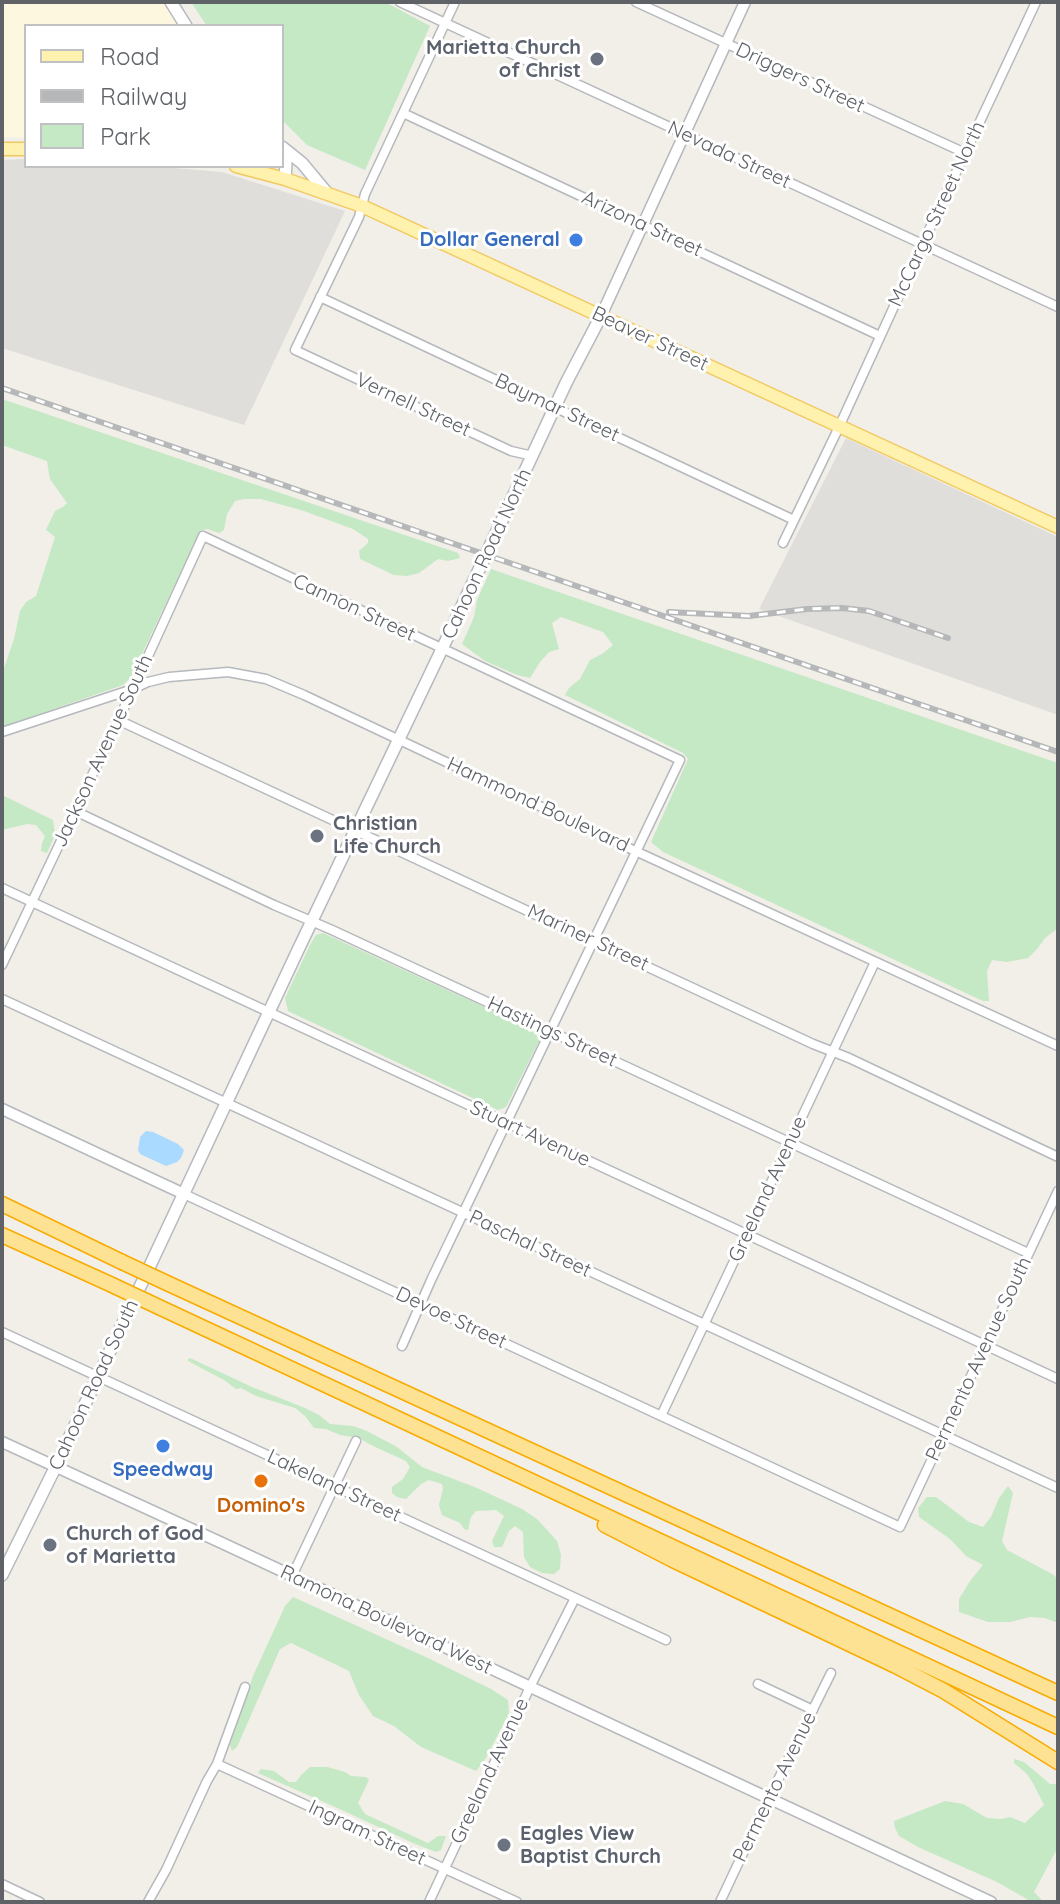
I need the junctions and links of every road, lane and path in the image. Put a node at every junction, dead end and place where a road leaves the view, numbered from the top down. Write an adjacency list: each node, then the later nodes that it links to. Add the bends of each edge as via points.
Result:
1 (171, 2): 8 (main road)
2 (400, 2): 7 (street, Nevada Street)
3 (455, 2): 7 (street)
4 (636, 2): 9 (street, Driggers Street)
5 (745, 2): 9 (street, Cahoon Road North)
6 (1036, 2): 15 (street, McCargo Street North)
7 (445, 23): 10 (street); 11 (street, Nevada Street)
8 (185, 24)
9 (725, 44): 11 (street, Cahoon Road North); 15 (street, Driggers Street)
10 (403, 113): 20 (street); 21 (street, Arizona Street)
11 (683, 134): 21 (street, Cahoon Road North); 22 (street, Nevada Street)
12 (2, 149): 13 (main road)
13 (24, 149)
14 (284, 150): 19 (main road)
15 (965, 153): 22 (street, McCargo Street North)
16 (284, 156): 18 (main road)
17 (249, 168): 18 (main road, Beaver Street)
18 (285, 179): 19 (main road, Beaver Street)
19 (327, 193): 20 (main road, Beaver Street)
20 (362, 206): 23 (street); 25 (main road, Beaver Street)
21 (642, 224): 25 (street, Cahoon Road North); 26 (street, Arizona Street)
22 (922, 245): 24 (street, Nevada Street); 26 (street, McCargo Street North)
23 (320, 297): 27 (street, Baymar Street); 29 (street, Vernell Street, via 295,350 511,451)
24 (1058, 307)
25 (601, 316): 27 (main road, Cahoon Road North); 28 (main road, Beaver Street)
26 (880, 336): 28 (street, McCargo Street North)
27 (556, 407): 29 (main road, Cahoon Road North); 30 (street, Baymar Street)
28 (839, 427): 30 (street, McCargo Street North); 31 (main road, Beaver Street)
29 (533, 456): 34 (main road, Cahoon Road North)
30 (794, 520): 33 (street, McCargo Street North)
31 (1058, 527)
32 (203, 536): 34 (street, Cannon Street); 35 (street, Jackson Avenue South)
33 (783, 543)
34 (442, 649): 38 (main road, Cahoon Road North); 41 (street, Cannon Street, via 680,760)
35 (133, 689): 36 (street, Jackson Avenue South); 37 (street, Hammond Boulevard); 38 (street, Hammond Boulevard, via 186,674 242,673 285,686)
36 (118, 720): 39 (street, Jackson Avenue South); 40 (street, Mariner Street)
37 (2, 732)
38 (399, 740): 40 (main road, Cahoon Road North); 41 (street, Hammond Boulevard)
39 (75, 811): 43 (street, Jackson Avenue South); 44 (street, Hastings Street)
40 (355, 831): 44 (main road, Cahoon Road North); 45 (street, Mariner Street)
41 (637, 852): 45 (street); 46 (street, Hammond Boulevard)
42 (2, 888): 43 (street, Stuart Avenue)
43 (32, 902): 47 (street, Jackson Avenue South); 49 (street, Stuart Avenue)
44 (312, 922): 49 (main road, Cahoon Road North); 50 (street, Hastings Street)
45 (594, 941): 50 (street); 52 (street, Mariner Street)
46 (875, 962): 51 (street, Hammond Boulevard); 52 (street, Greeland Avenue)
47 (2, 965)
48 (2, 999): 53 (street, Paschal Street)
49 (269, 1014): 53 (main road, Cahoon Road North); 55 (street, Stuart Avenue)
50 (550, 1032): 55 (street); 56 (street, Hastings Street)
51 (1058, 1046)
52 (833, 1052): 56 (street, Greeland Avenue); 57 (street, Mariner Street)
53 (227, 1104): 59 (main road); 61 (street, Paschal Street)
54 (2, 1109): 59 (street, Devoe Street)
55 (507, 1123): 61 (street); 62 (street, Stuart Avenue)
56 (789, 1142): 62 (street, Greeland Avenue); 64 (street, Hastings Street)
57 (1058, 1157)
58 (1058, 1191): 64 (street, Permento Avenue South)
59 (184, 1194): 65 (street, Devoe Street); 70 (main road, Cahoon Road South)
60 (2, 1204): 89 (highway, bridge)
61 (464, 1214): 65 (street); 66 (street, Paschal Street)
62 (747, 1234): 66 (street, Greeland Avenue); 68 (street, Stuart Avenue)
63 (2, 1235): 77 (highway, bridge)
64 (1028, 1253): 68 (street, Permento Avenue South)
65 (421, 1304): 69 (street); 72 (street, Devoe Street)
66 (703, 1324): 72 (street, Greeland Avenue); 73 (street, Paschal Street)
67 (2, 1332): 70 (street, Lakeland Street)
68 (985, 1344): 71 (street, Stuart Avenue); 73 (street, Permento Avenue South)
69 (402, 1346)
70 (98, 1376): 76 (main road, Cahoon Road South); 78 (street, Lakeland Street)
71 (1058, 1379)
72 (661, 1416): 80 (street, Devoe Street)
73 (943, 1434): 79 (street, Paschal Street); 80 (street, Permento Avenue South)
74 (356, 1441): 78 (street)
75 (2, 1442): 76 (street, Ramona Boulevard West)
76 (56, 1466): 81 (main road, Cahoon Road South); 82 (street, Ramona Boulevard West)
77 (529, 1479): 91 (highway); 92 (highway, via 557,1500 673,1560 944,1691)
78 (335, 1486): 82 (street); 83 (street, Lakeland Street)
79 (1058, 1488)
80 (900, 1527)
81 (2, 1575)
82 (292, 1576): 88 (street, Ramona Boulevard West)
83 (575, 1598): 84 (street, Lakeland Street); 88 (street, Greeland Avenue)
84 (666, 1640)
85 (831, 1673): 90 (street, Permento Avenue)
86 (758, 1684): 90 (street)
87 (245, 1687): 93 (street)
88 (530, 1687): 94 (street, Ramona Boulevard West); 95 (street, Greeland Avenue)
89 (1058, 1693)
90 (813, 1710): 94 (street, Permento Avenue)
91 (1058, 1727)
92 (1058, 1762)
93 (217, 1764): 95 (street, Ingram Street); 98 (street)
94 (769, 1798): 101 (street, Permento Avenue); 102 (street, Ramona Boulevard West)
95 (444, 1869): 99 (street, Greeland Avenue); 100 (street, Ingram Street)
96 (2, 1884): 97 (street)
97 (40, 1902)
98 (148, 1902)
99 (429, 1902)
100 (517, 1902)
101 (720, 1902)
102 (991, 1902)

